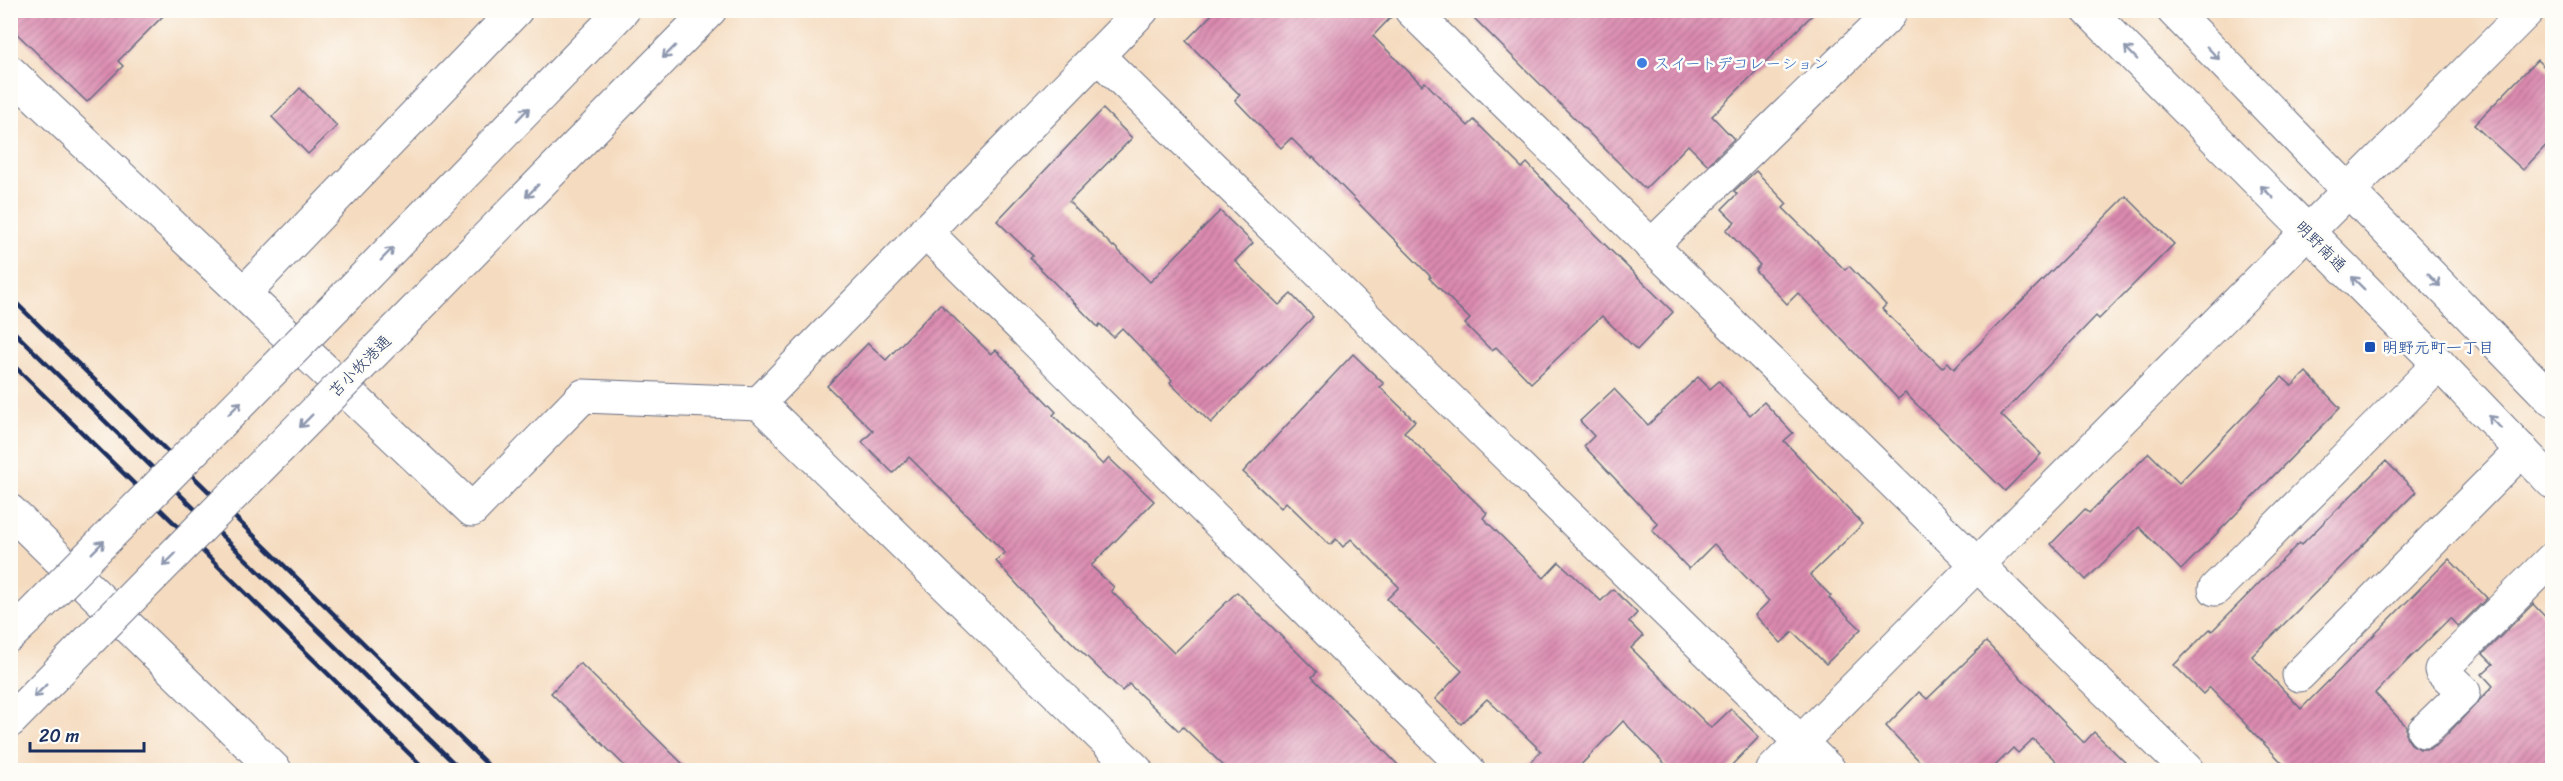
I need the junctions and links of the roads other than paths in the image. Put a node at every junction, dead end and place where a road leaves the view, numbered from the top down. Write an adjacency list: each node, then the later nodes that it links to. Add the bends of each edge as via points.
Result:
1 (516, 10): 16 (street)
2 (623, 10): 26 (street, one-way to 2, bridge)
3 (710, 10): 28 (street, 苫小牧港通, one-way to 28, bridge)
4 (1142, 10): 10 (street)
5 (1410, 10): 15 (street)
6 (2088, 10): 14 (street, 明野南通, one-way to 6)
7 (2173, 10): 12 (street, one-way to 12)
8 (2528, 10): 12 (street)
9 (1888, 12): 15 (street)
10 (1096, 55): 13 (street); 30 (street)
11 (10, 72): 16 (street)
12 (2349, 193): 14 (street); 18 (street, one-way to 18)
13 (925, 231): 19 (street); 33 (street)
14 (2309, 234): 17 (street, 明野南通, one-way to 14); 24 (street)
15 (1652, 246): 24 (street)
16 (244, 293): 19 (street, via 472,510 583,396)
17 (2439, 364): 20 (street, 明野南通, one-way to 17); 25 (street)
18 (2553, 400)
19 (759, 403): 32 (street)
20 (2522, 450): 21 (street, 明野南通); 27 (street)
21 (2553, 482)
22 (10, 512): 31 (street)
23 (2553, 560): 29 (street, via 2441,670 2464,692)
24 (1978, 565): 30 (street); 36 (street)
25 (2215, 589)
26 (19, 627)
27 (2299, 675)
28 (10, 721)
29 (2424, 731)
30 (1801, 742): 34 (street); 35 (street)
31 (275, 771)
32 (1136, 771)
33 (1468, 771)
34 (1773, 771)
35 (1829, 771)
36 (2187, 771)

